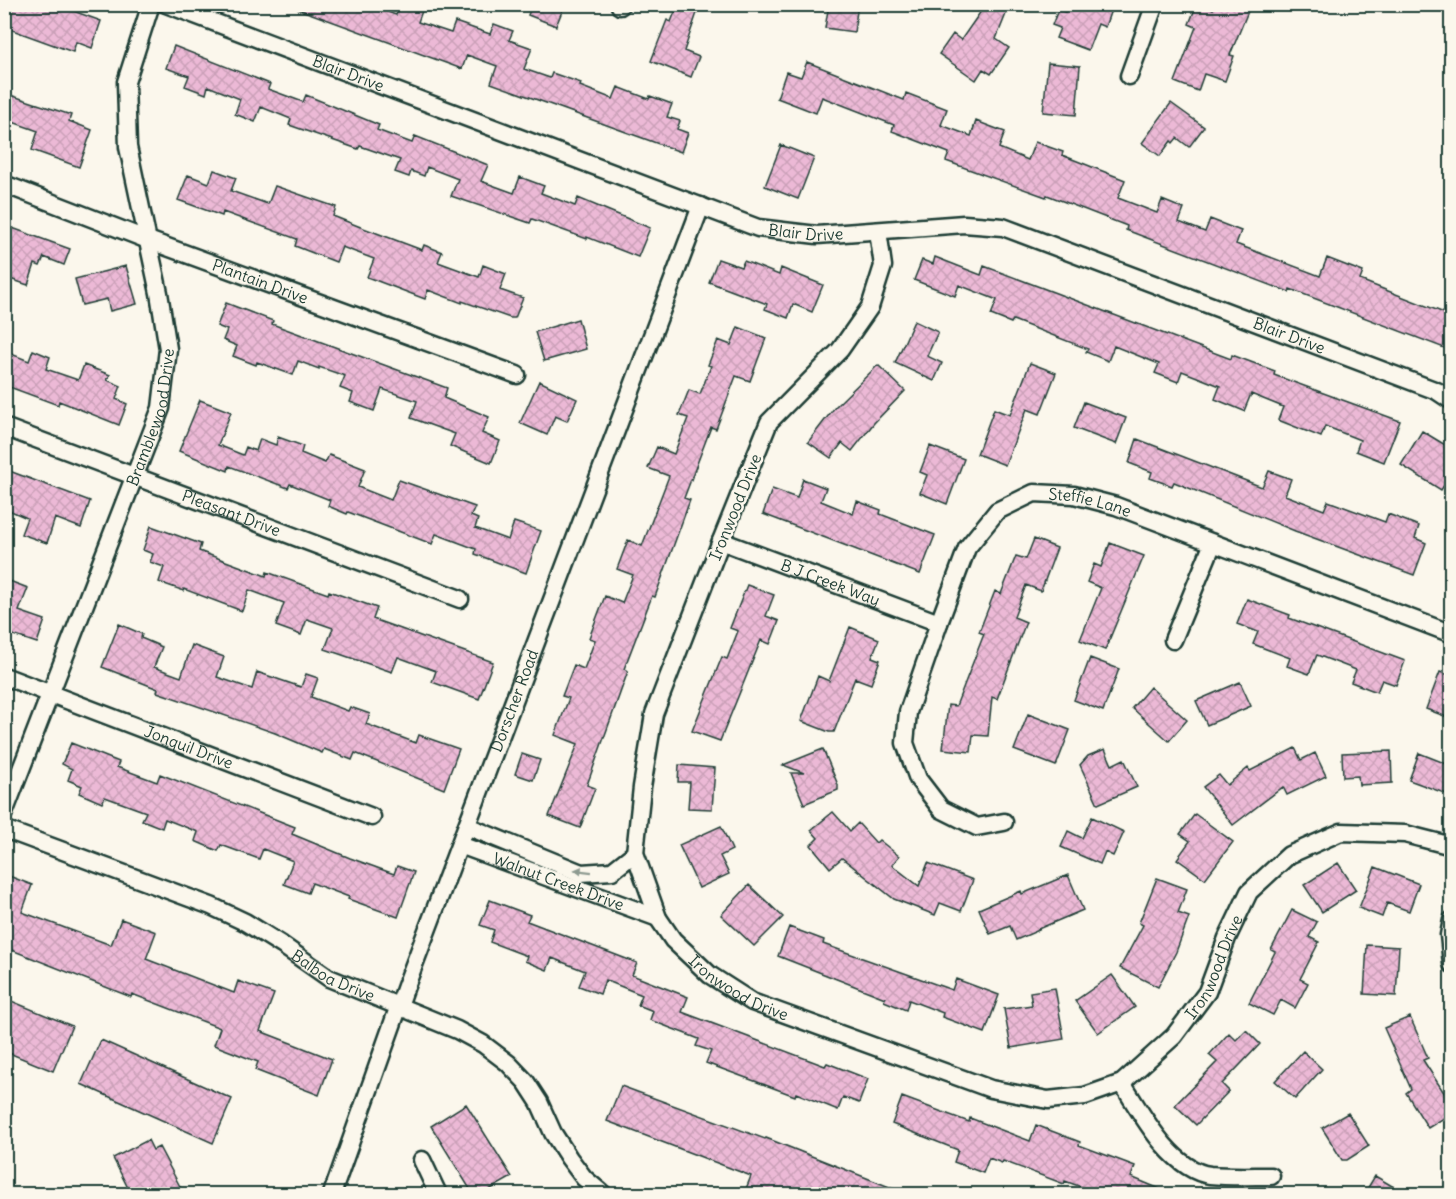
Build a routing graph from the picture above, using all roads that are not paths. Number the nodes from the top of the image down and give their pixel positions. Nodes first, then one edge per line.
1 (152, 4) edge
2 (166, 4) edge
3 (1155, 4) edge
4 (1129, 76) dead end
5 (4, 184) edge
6 (701, 206) junction
7 (878, 231) junction
8 (148, 240) junction
9 (518, 375) dead end
10 (1452, 401) edge
11 (4, 427) edge
12 (134, 476) junction
13 (721, 541) junction
14 (1214, 543) junction
15 (460, 599) dead end
16 (939, 623) junction
17 (1452, 634) edge
18 (1173, 640) dead end
19 (4, 676) edge
20 (51, 694) junction
21 (4, 813) edge
22 (372, 817) dead end
23 (1004, 822) dead end
24 (467, 826) junction
25 (4, 829) edge
26 (460, 845) junction
27 (1452, 846) edge
28 (635, 853) junction
29 (658, 918) junction
30 (1452, 920) edge
31 (1452, 964) edge
32 (399, 1006) junction
33 (1122, 1083) junction
34 (422, 1160) dead end
35 (1271, 1176) dead end
36 (332, 1194) edge
37 (438, 1194) edge
38 (603, 1194) edge

1 - 8 street, Bramblewood Drive
2 - 6 street, Blair Drive
3 - 4 street
5 - 8 street, Plantain Drive
6 - 7 street, Blair Drive
6 - 24 street, Dorscher Road
7 - 10 street, Blair Drive
7 - 13 street, Ironwood Drive
8 - 9 street, Plantain Drive
8 - 12 street, Bramblewood Drive
11 - 12 street, Pleasant Drive
12 - 15 street, Pleasant Drive
12 - 20 street, Bramblewood Drive
13 - 16 street, B J Creek Way
13 - 28 street, Ironwood Drive
14 - 16 street, Steffie Lane
14 - 17 street, Steffie Lane
14 - 18 street
16 - 23 street, Steffie Lane
19 - 20 street, Jonquil Drive
20 - 21 street, Bramblewood Drive
20 - 22 street, Jonquil Drive
24 - 26 street, Dorscher Road
28 -> 24 street, Walnut Creek Drive
25 - 32 street, Balboa Drive
26 - 29 street, Walnut Creek Drive
26 - 32 street, Dorscher Road
27 - 33 street, Ironwood Drive
28 - 29 street, Ironwood Drive
29 - 33 street, Ironwood Drive
30 - 31 street
32 - 36 street, Dorscher Road
32 - 38 street, Balboa Drive
33 - 35 street
34 - 37 street

